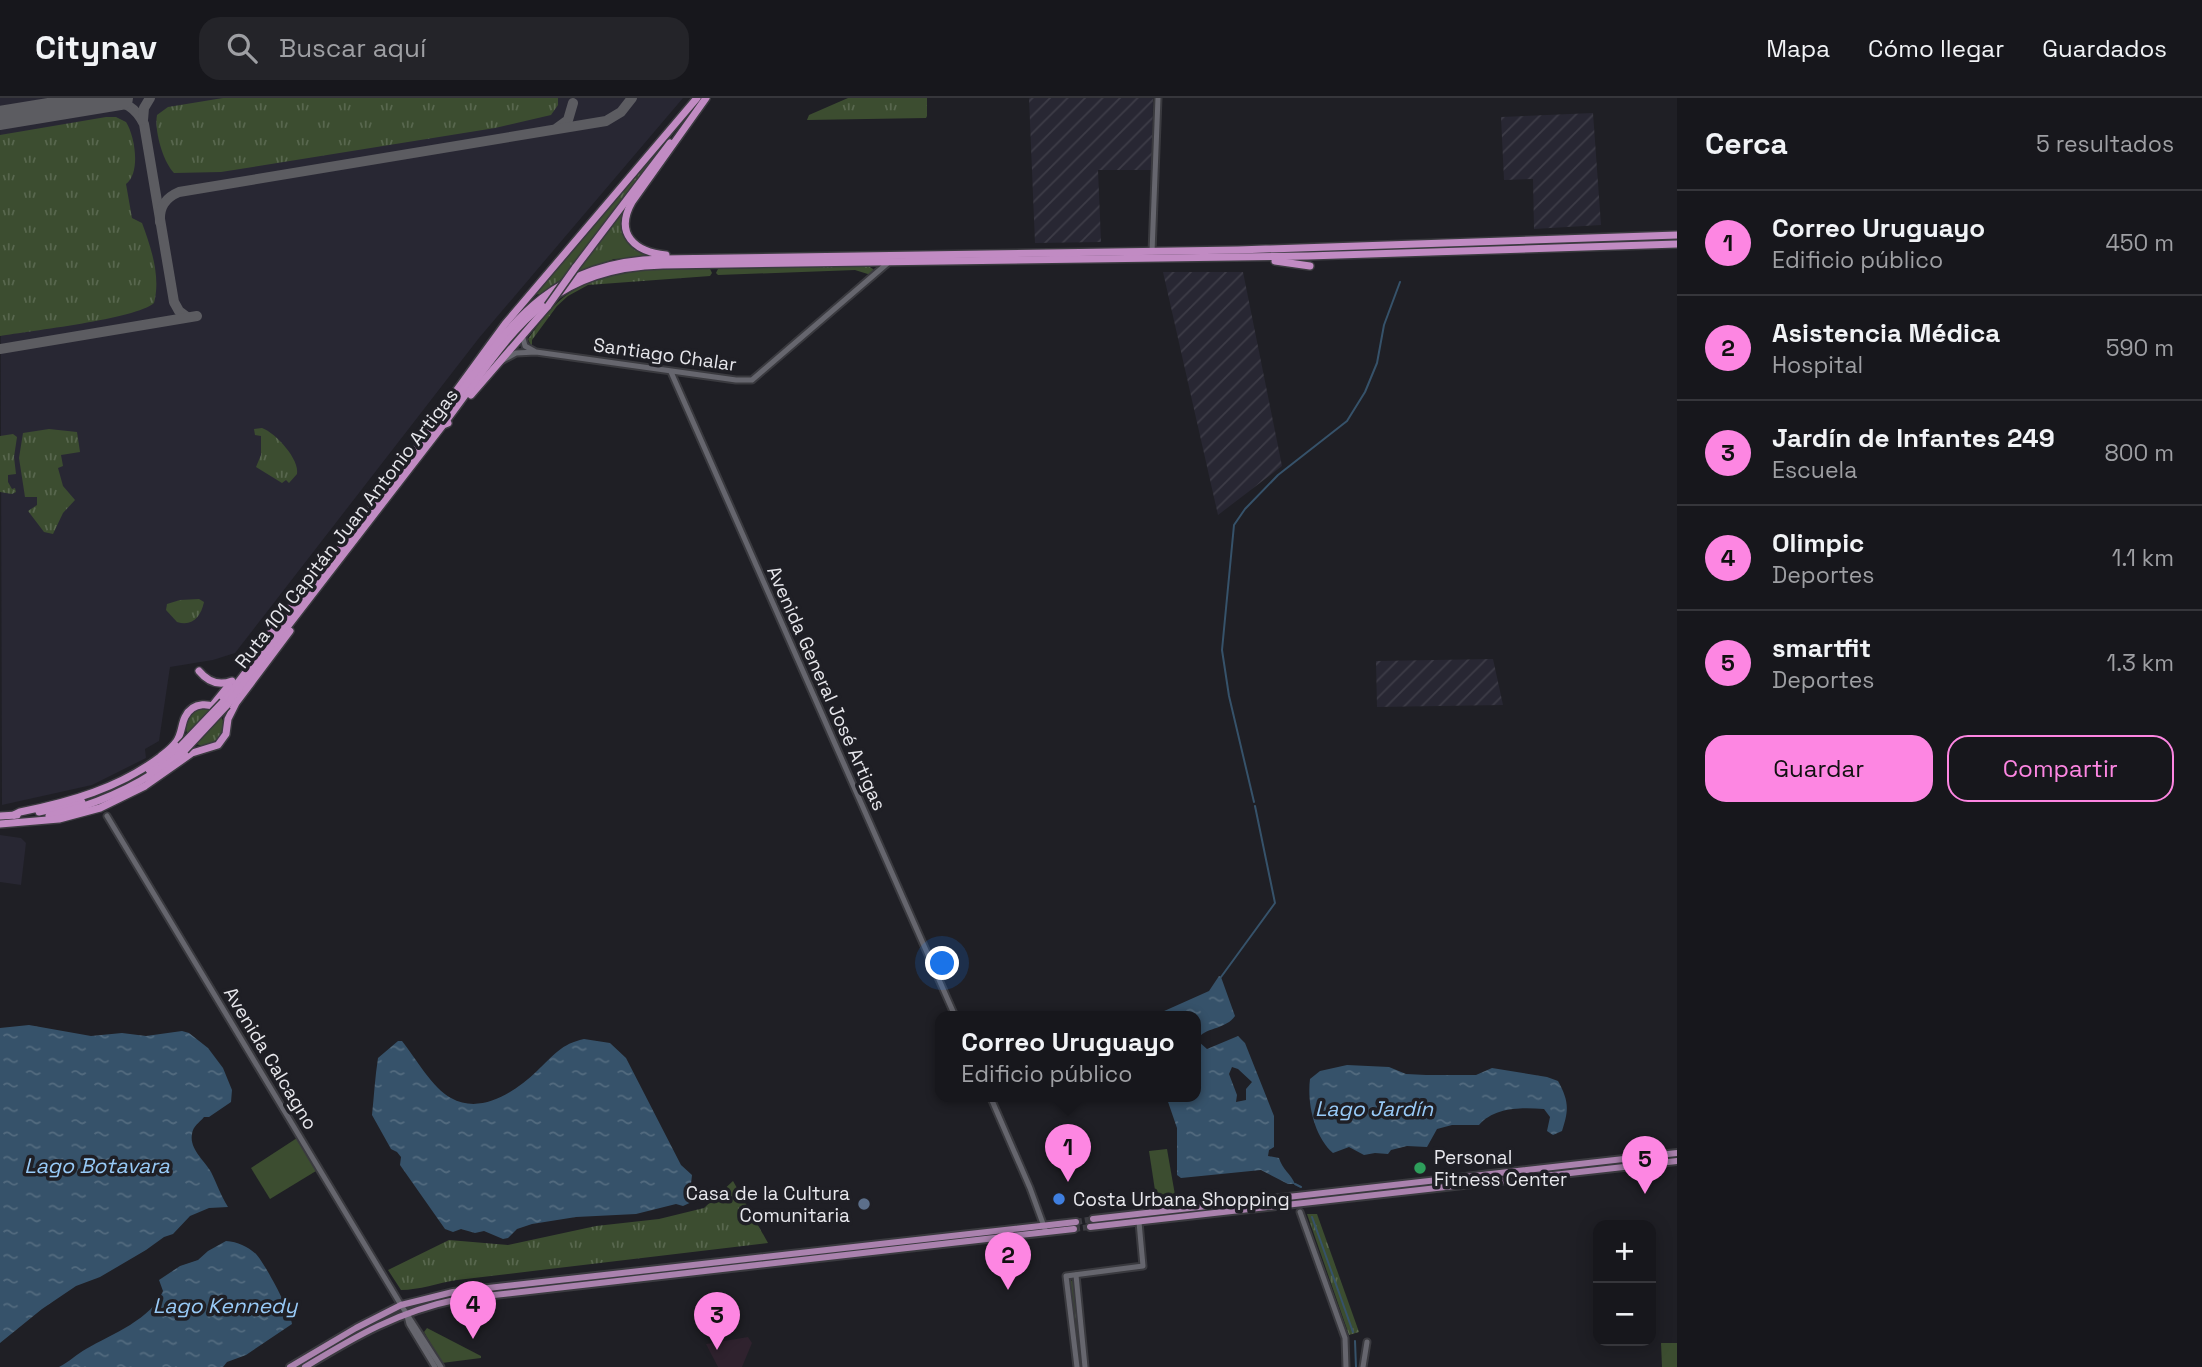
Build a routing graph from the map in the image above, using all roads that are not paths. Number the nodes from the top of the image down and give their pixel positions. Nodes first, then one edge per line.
1 (697, 98) edge
2 (705, 98) edge
3 (1158, 98) edge
4 (1677, 235) edge
5 (1677, 244) edge
6 (896, 255) junction
7 (1152, 255) junction
8 (1240, 258) junction
9 (690, 259) junction
10 (889, 262) junction
11 (867, 263) junction
12 (1310, 266) dead end
13 (876, 274) junction
14 (523, 338) junction
15 (536, 352) junction
16 (503, 360) junction
17 (671, 372) junction
18 (443, 425) junction
19 (432, 429) junction
20 (315, 588) junction
21 (200, 671) dead end
22 (233, 681) junction
23 (212, 706) junction
24 (227, 723) junction
25 (183, 727) junction
26 (183, 748) junction
27 (205, 748) junction
28 (14, 815) junction
29 (0, 816) edge
30 (108, 817) dead end
31 (0, 823) edge
32 (953, 1011) edge
33 (992, 1102) edge
34 (1677, 1153) edge
35 (1677, 1161) edge
36 (1300, 1212) dead end
37 (1093, 1219) tunnel mouth
38 (1139, 1222) junction
39 (1075, 1225) tunnel mouth
40 (1090, 1227) tunnel mouth
41 (1045, 1228) junction
42 (1076, 1275) junction
43 (401, 1305) junction
44 (406, 1313) junction
45 (1367, 1342) dead end
46 (290, 1367) edge
47 (305, 1367) edge
48 (435, 1367) edge
49 (441, 1367) edge
50 (1077, 1367) edge
51 (1085, 1367) edge
52 (1346, 1367) edge
53 (1363, 1367) edge

1 - 19 highway, Ruta 101 Capitán Juan Antonio Artigas
2 - 9 highway
2 - 14 highway, Ruta 101 Capitán Juan Antonio Artigas, bridge
3 - 7 street
4 - 7 highway
5 - 8 highway
6 - 7 highway
6 - 9 highway
6 - 10 street, Santiago Chalar
7 - 8 highway
7 - 10 highway
8 - 12 highway
9 - 19 highway
10 - 11 highway
10 - 13 street, Santiago Chalar
11 - 13 street
11 - 18 highway
13 - 17 street, Santiago Chalar
14 - 15 street
14 - 16 highway, Ruta 101 Capitán Juan Antonio Artigas
15 - 16 street, Santiago Chalar
15 - 17 street, Santiago Chalar
16 - 18 highway, Ruta 101 Capitán Juan Antonio Artigas
17 - 32 street, Avenida General José Artigas
18 - 20 highway, Ruta 101 Capitán Juan Antonio Artigas
19 - 20 highway, Ruta 101 Capitán Juan Antonio Artigas
20 - 22 highway
20 - 24 highway
20 - 26 highway, Ruta 101 Capitán Juan Antonio Artigas, bridge
21 - 22 highway
22 - 23 highway
23 - 24 highway
23 - 25 highway
24 - 27 highway
25 - 27 highway
25 - 28 highway
26 - 28 highway, Ruta 101 Capitán Juan Antonio Artigas
26 - 31 highway, Ruta 101 Capitán Juan Antonio Artigas
27 - 31 highway
28 - 29 highway, Ruta 101 Capitán Juan Antonio Artigas
30 - 43 street, Avenida Calcagno
33 - 41 street
34 - 37 main road
35 - 38 main road
36 - 52 street
38 - 40 main road
38 - 42 street
39 - 41 main road
41 - 43 main road
41 - 44 main road
42 - 50 street
42 - 51 street
43 - 44 street, Avenida Calcagno
43 - 46 main road
44 - 47 main road
44 - 48 street, Avenida Calcagno
44 - 49 street, Avenida Calcagno
45 - 53 street

